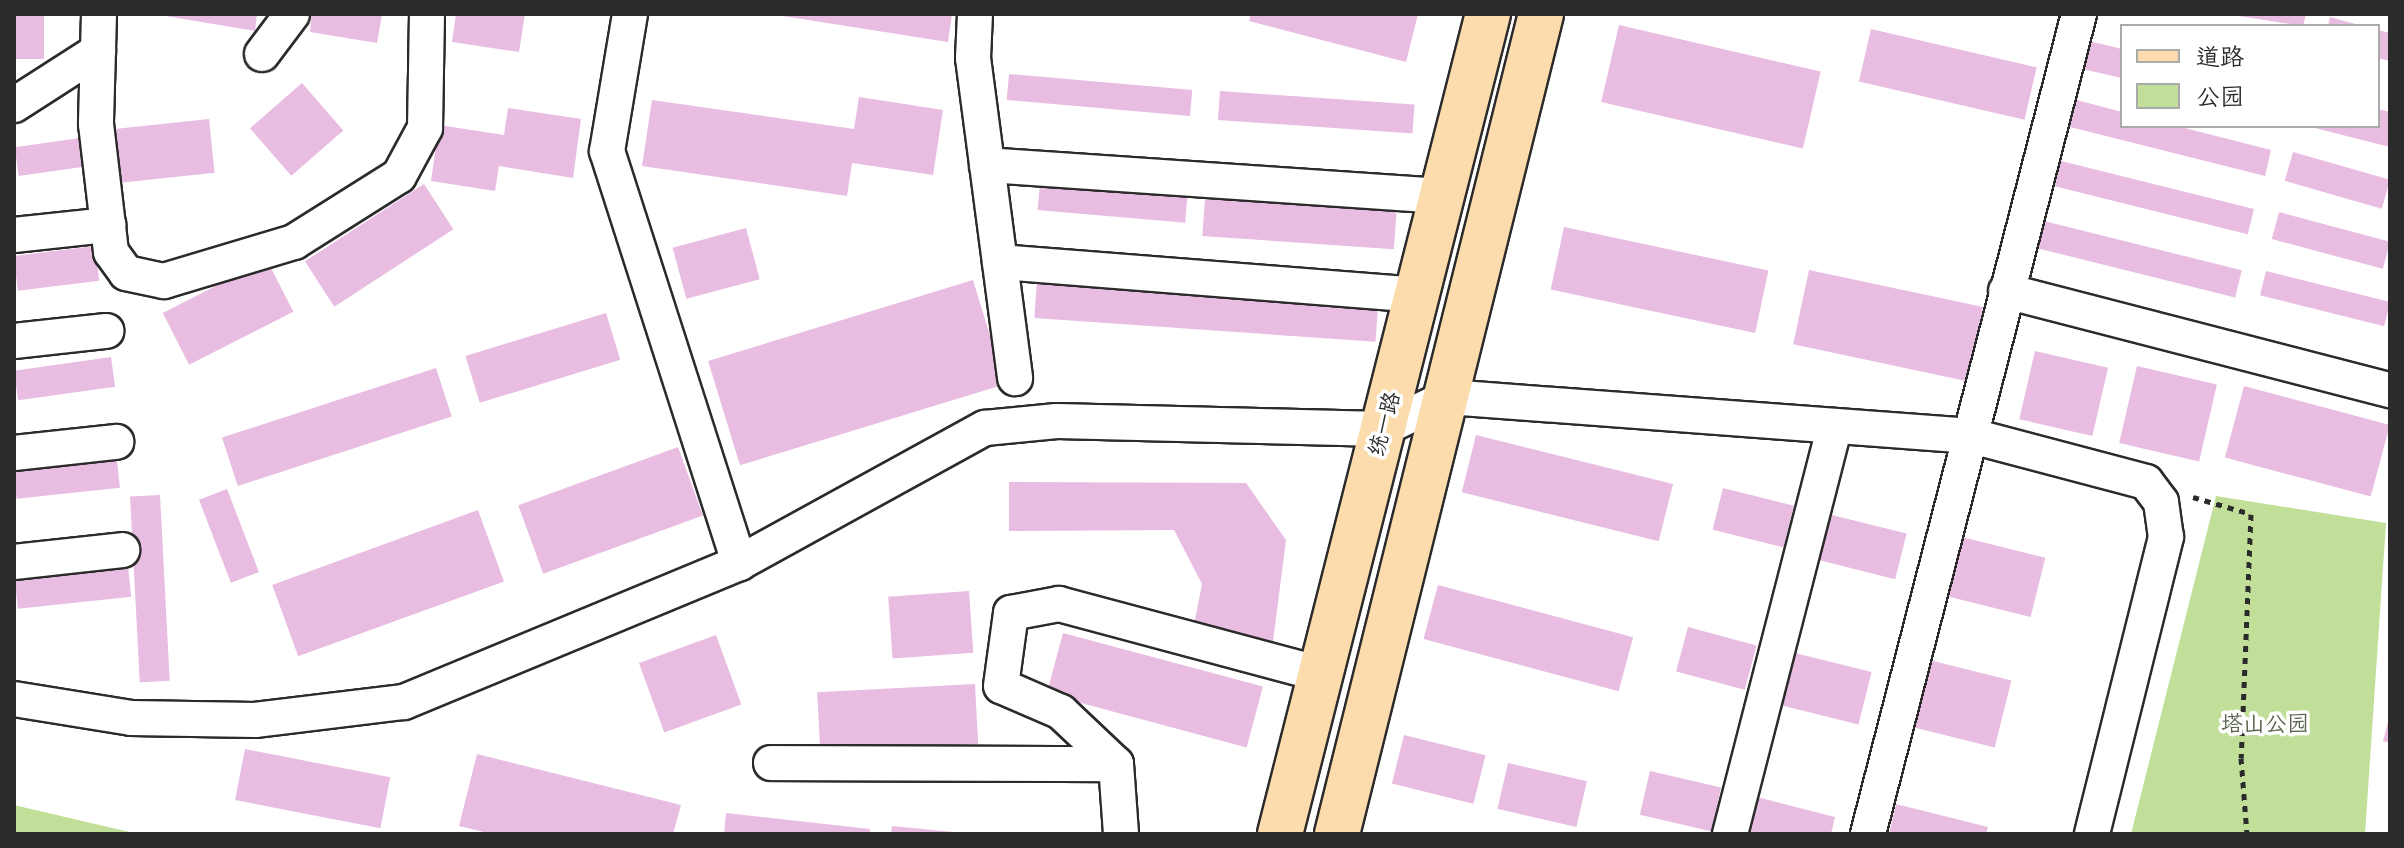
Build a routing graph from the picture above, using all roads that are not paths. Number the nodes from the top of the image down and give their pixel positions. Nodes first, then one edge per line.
1 (99, 14) edge
2 (292, 14) edge
3 (427, 14) edge
4 (630, 14) edge
5 (975, 14) edge
6 (1488, 14) edge
7 (1541, 14) edge
8 (2079, 14) edge
9 (98, 51) junction
10 (262, 54) dead end
11 (14, 105) edge
12 (987, 165) junction
13 (1443, 196) junction
14 (108, 225) junction
15 (14, 235) edge
16 (1000, 262) junction
17 (2006, 291) junction
18 (1418, 295) junction
19 (106, 331) dead end
20 (14, 341) edge
21 (1015, 378) dead end
22 (2390, 390) edge
23 (1448, 397) junction
24 (1835, 426) junction
25 (1382, 429) junction
26 (1972, 436) junction
27 (116, 442) dead end
28 (14, 453) edge
29 (122, 550) dead end
30 (14, 562) edge
31 (739, 563) junction
32 (1320, 674) junction
33 (14, 699) edge
34 (771, 763) dead end
35 (1116, 764) junction
36 (1121, 834) edge
37 (1280, 834) edge
38 (1337, 834) edge
39 (1730, 834) edge
40 (1868, 834) edge
41 (2092, 834) edge

1 - 9 street
2 - 10 street
3 - 14 street
4 - 31 street
5 - 12 street
6 - 13 main road, 统一路
7 - 23 main road
8 - 17 street
9 - 11 street
9 - 14 street
12 - 13 street
12 - 16 street
13 - 18 main road, 统一路
14 - 15 street
16 - 18 street
16 - 21 street
17 - 22 street
17 - 26 street
18 - 25 main road, 统一路
19 - 20 street
23 - 24 street
23 - 25 street
23 - 38 main road
24 - 26 street
24 - 39 street
25 - 31 street
25 - 32 main road, 统一路
26 - 40 street
26 - 41 street
27 - 28 street
29 - 30 street
31 - 33 street
32 - 35 street
32 - 37 main road, 统一路
34 - 35 street
35 - 36 street

